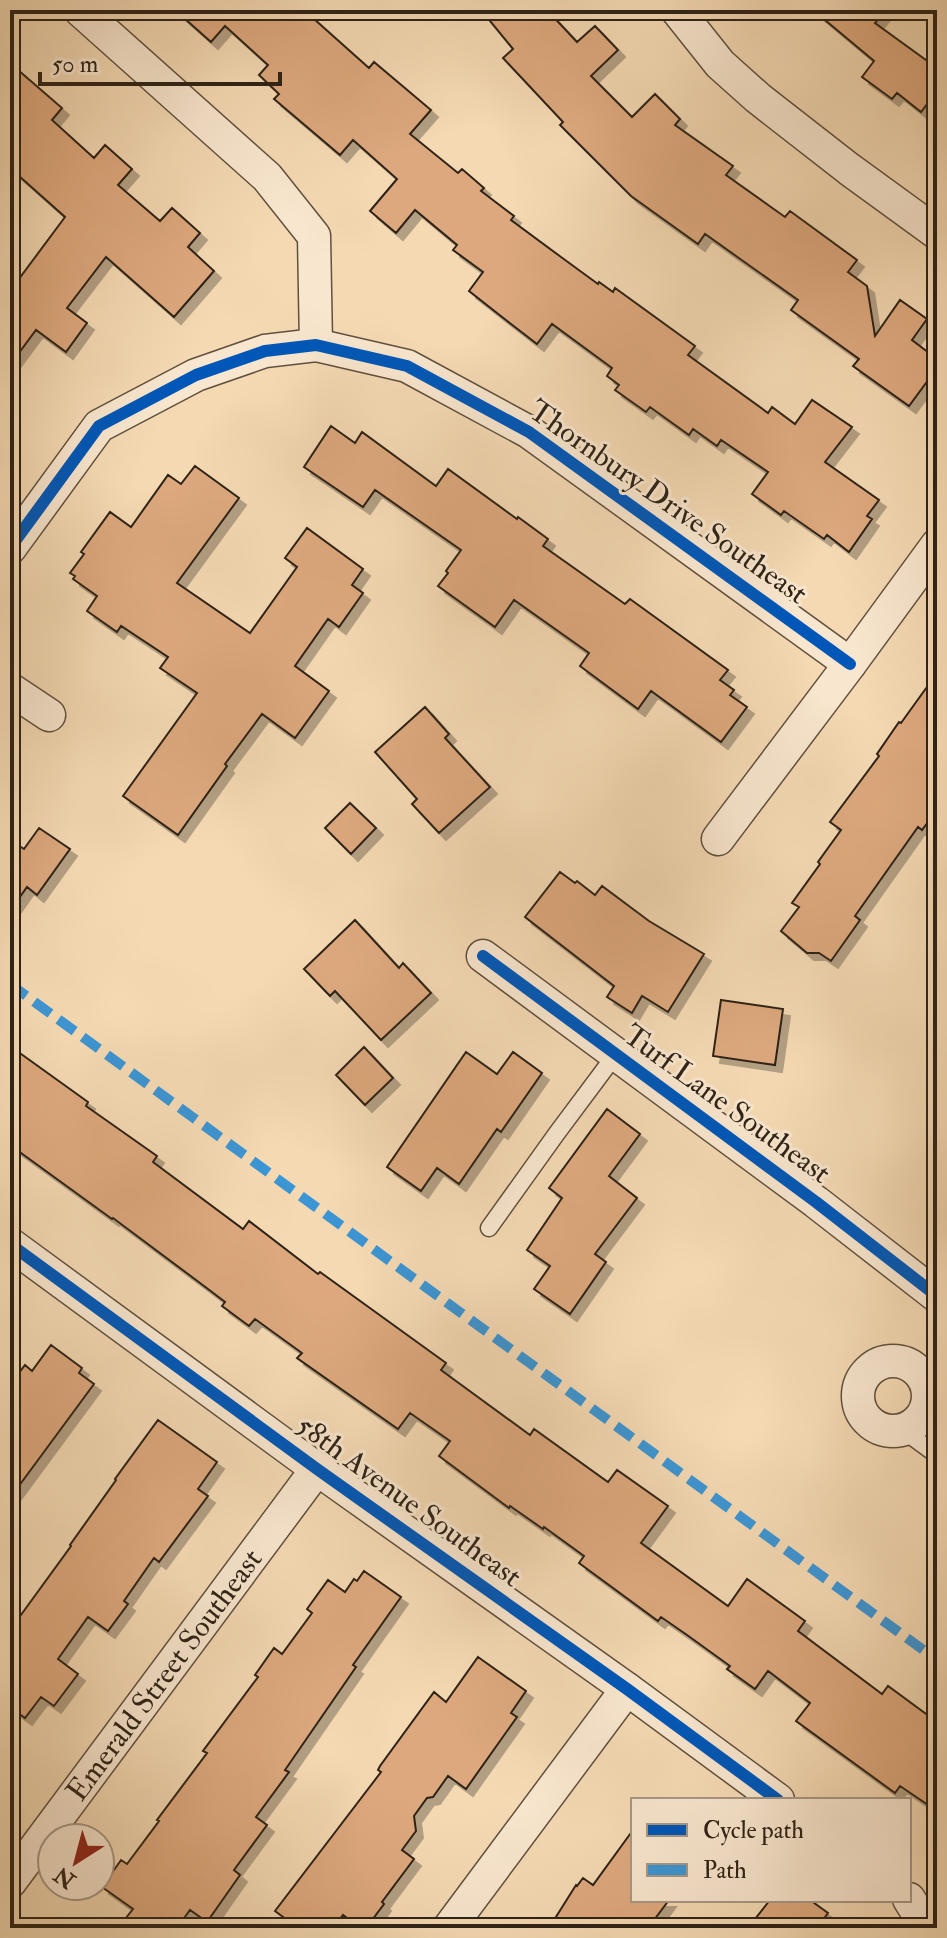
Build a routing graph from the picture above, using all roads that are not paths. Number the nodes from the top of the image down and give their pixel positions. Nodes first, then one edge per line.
1 (80, 10) edge
2 (677, 10) edge
3 (937, 233) edge
4 (316, 345) junction
5 (937, 545) edge
6 (10, 548) edge
7 (850, 664) junction
8 (10, 689) edge
9 (49, 715) dead end
10 (718, 839) dead end
11 (483, 956) dead end
12 (616, 1054) junction
13 (489, 1228) dead end
14 (10, 1244) edge
15 (937, 1296) edge
16 (929, 1364) edge
17 (903, 1430) junction
18 (937, 1455) edge
19 (317, 1469) junction
20 (627, 1689) junction
21 (775, 1798) edge
22 (10, 1882) edge
23 (449, 1928) edge

1 - 4 street
2 - 3 street
4 - 6 street, Thornbury Drive Southeast
4 - 7 street, Thornbury Drive Southeast
5 - 7 street
7 - 10 street
8 - 9 street
11 - 12 street, Turf Lane Southeast
12 - 13 lane
12 - 15 street, Turf Lane Southeast
14 - 19 street, 58th Avenue Southeast
16 - 17 street
16 - 17 street
17 - 18 lane
19 - 20 street, 58th Avenue Southeast
19 - 22 street, Emerald Street Southeast
20 - 21 street, 58th Avenue Southeast
20 - 23 street

